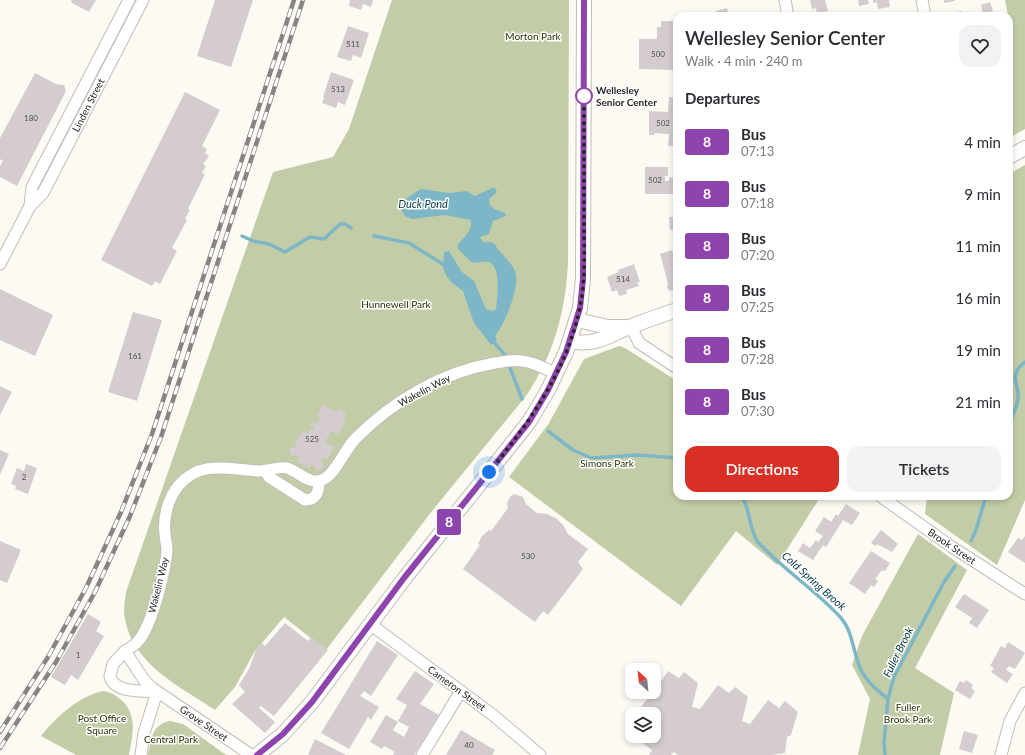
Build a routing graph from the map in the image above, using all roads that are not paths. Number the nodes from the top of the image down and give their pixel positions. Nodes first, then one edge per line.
1 (129, 0) edge
2 (142, 0) edge
3 (584, 0) edge
4 (785, 0) edge
5 (922, 0) edge
6 (787, 12) edge
7 (924, 12) edge
8 (1025, 148) edge
9 (1013, 154) edge
10 (30, 206) junction
11 (0, 264) edge
12 (673, 311) edge
13 (577, 320) junction
14 (630, 326) junction
15 (570, 341) junction
16 (673, 365) edge
17 (557, 374) junction
18 (266, 470) junction
19 (319, 481) junction
20 (886, 500) edge
21 (1025, 594) edge
22 (370, 624) junction
23 (125, 651) junction
24 (461, 691) junction
25 (157, 692) junction
26 (1025, 693) edge
27 (275, 748) edge
28 (141, 755) edge
29 (251, 755) edge
30 (257, 755) edge
31 (422, 755) edge
32 (540, 755) edge
33 (1001, 755) edge

1 - 10 street, Linden Street
2 - 10 street, Linden Street
3 - 13 main road
4 - 6 street
5 - 7 street
8 - 9 main road
10 - 11 street, Linden Street
12 - 14 main road
13 - 14 main road
13 - 15 main road
14 - 15 main road
14 - 16 street
15 - 17 main road
17 - 19 street, Wakelin Way
17 - 22 main road
18 - 19 street, Wakelin Way
18 - 19 street, Wakelin Way
18 - 23 street, Wakelin Way
20 - 21 street, Brook Street
22 - 24 street, Cameron Street
22 - 27 main road
23 - 25 street, Grove Street
23 - 25 street, Grove Street
24 - 31 street
24 - 32 street, Cameron Street
25 - 28 street
25 - 29 street, Grove Street
26 - 33 street
27 - 30 main road

